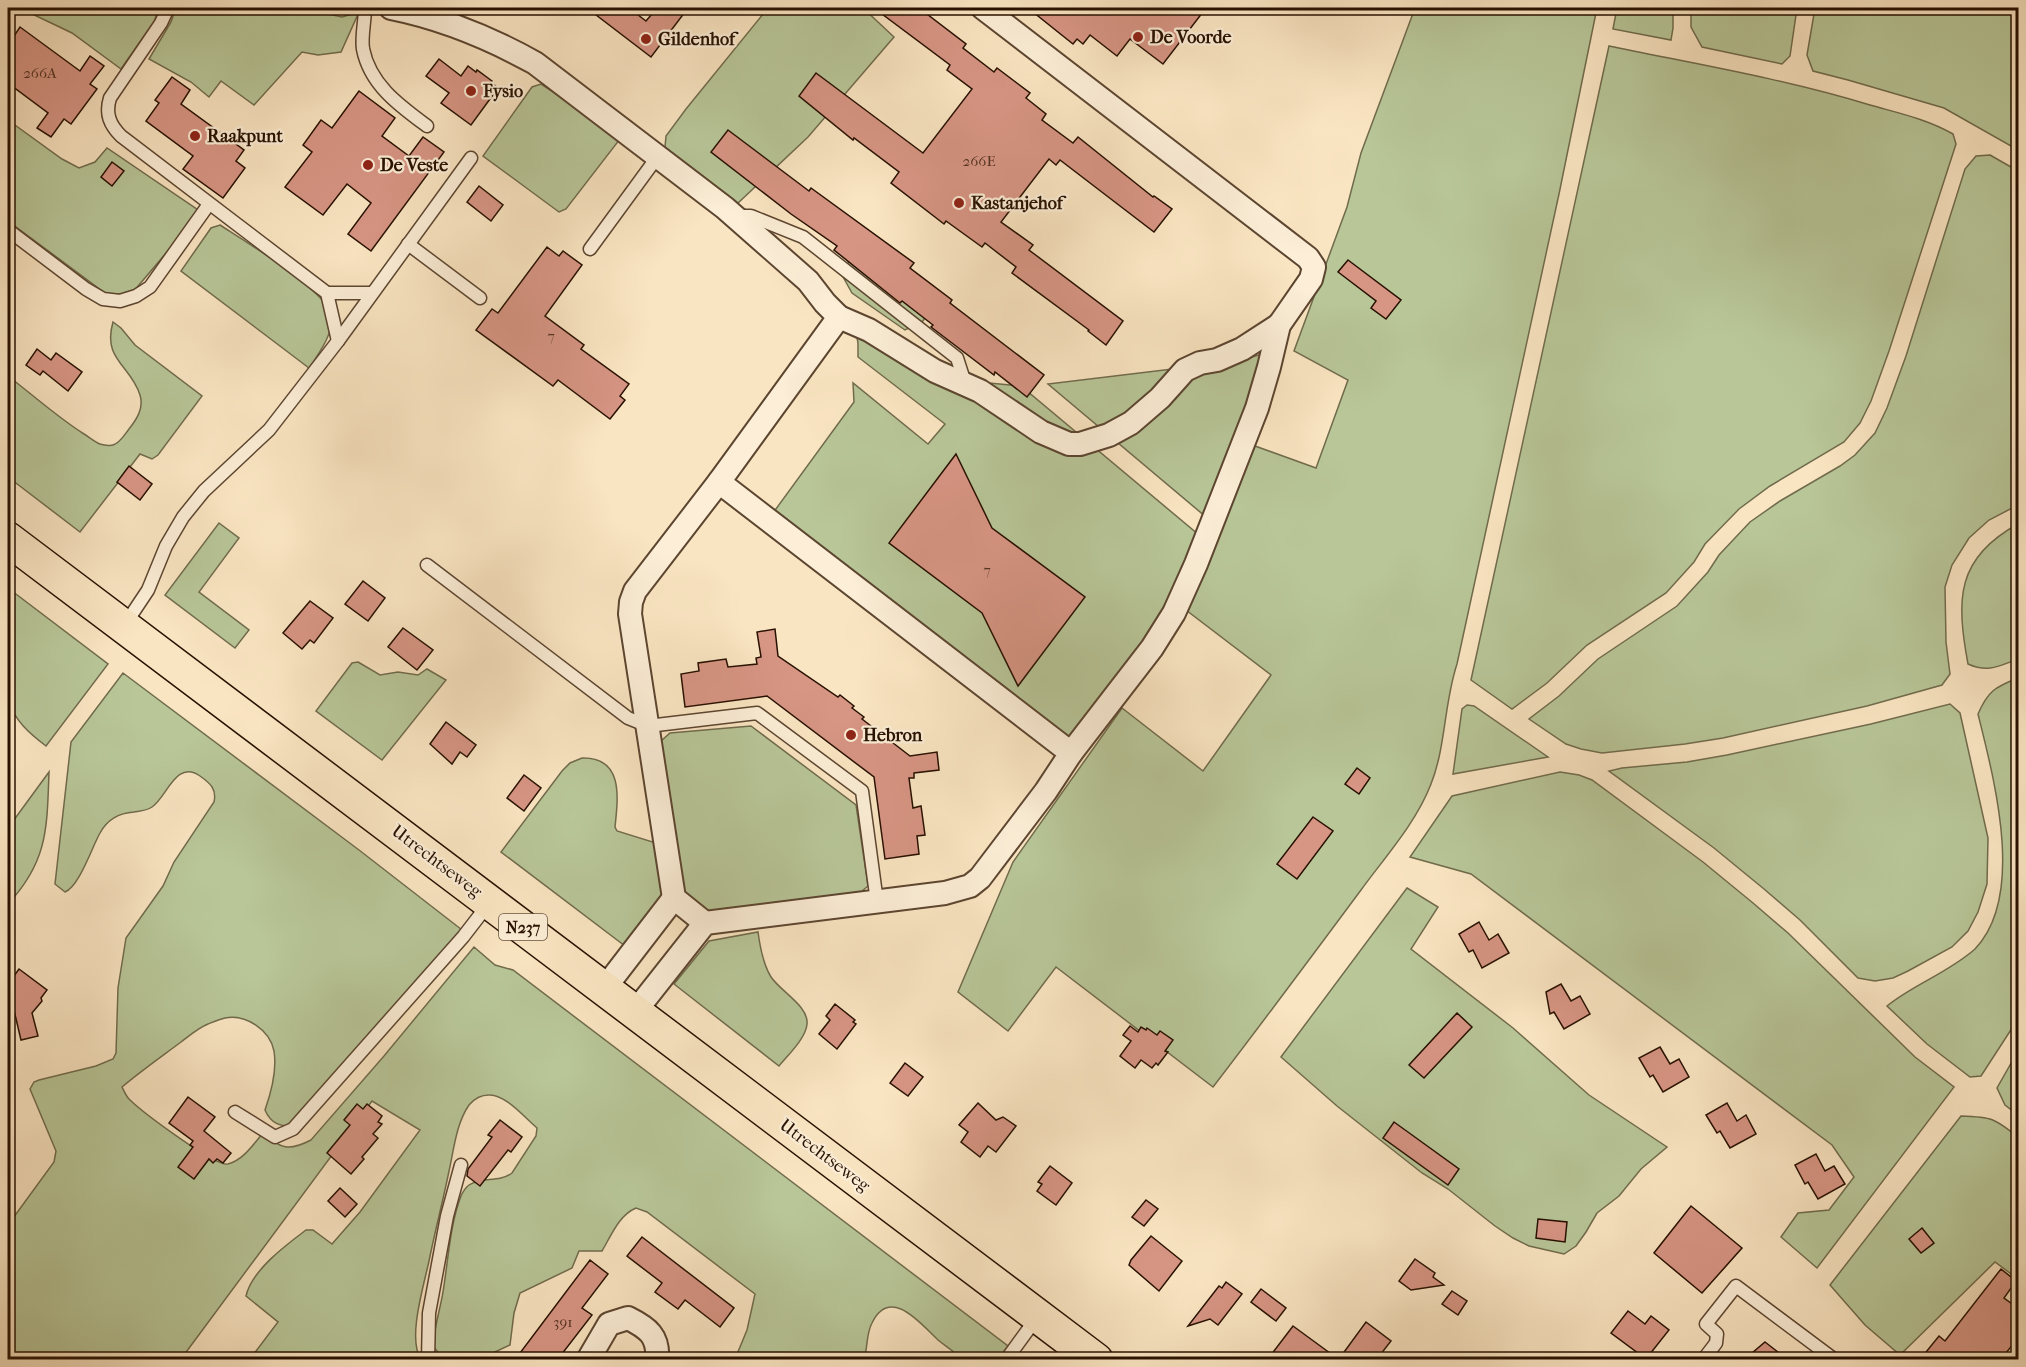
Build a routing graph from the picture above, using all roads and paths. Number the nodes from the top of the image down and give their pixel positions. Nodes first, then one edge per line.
1 (168, 8) edge
2 (365, 8) edge
3 (390, 8) edge
4 (983, 8) edge
5 (415, 10) edge
6 (427, 126) dead end
7 (658, 156) junction
8 (471, 158) dead end
9 (209, 204) junction
10 (734, 216) junction
11 (8, 230) edge
12 (408, 244) junction
13 (590, 249) dead end
14 (327, 292) junction
15 (372, 293) junction
16 (480, 298) dead end
17 (839, 317) junction
18 (1279, 325) junction
19 (338, 341) junction
20 (965, 383) junction
21 (719, 482) junction
22 (8, 539) edge
23 (428, 565) dead end
24 (124, 626) junction
25 (648, 726) junction
26 (1071, 753) junction
27 (674, 898) junction
28 (490, 901) junction
29 (877, 902) junction
30 (705, 923) junction
31 (604, 989) junction
32 (634, 1012) junction
33 (235, 1113) dead end
34 (461, 1165) dead end
35 (1039, 1316) junction
36 (428, 1359) edge
37 (588, 1359) edge
38 (657, 1359) edge
39 (1006, 1359) edge
40 (1096, 1359) edge
41 (1703, 1359) edge
42 (1835, 1359) edge

1 - 9 lane
2 - 6 lane
3 - 5 street
4 - 18 street
5 - 7 street
7 - 10 street
7 - 13 lane
8 - 12 lane
9 - 11 lane
9 - 14 lane
10 - 17 street
10 - 20 lane
12 - 15 lane
12 - 16 lane
14 - 15 lane
14 - 19 lane
15 - 19 lane
17 - 20 street
17 - 21 street
18 - 20 street
18 - 26 street
19 - 24 lane
21 - 25 street
21 - 26 street
22 - 24 main road, Utrechtseweg / N237
23 - 25 lane
24 - 28 main road, Utrechtseweg / N237
25 - 27 street
25 - 29 lane
26 - 29 street
27 - 30 street
27 - 31 street
28 - 31 main road, Utrechtseweg / N237
28 - 33 lane
29 - 30 street
30 - 32 street
31 - 32 main road, Utrechtseweg / N237
32 - 35 main road, Utrechtseweg / N237
34 - 36 lane
35 - 39 lane
35 - 40 main road, N237
37 - 38 street
41 - 42 lane

